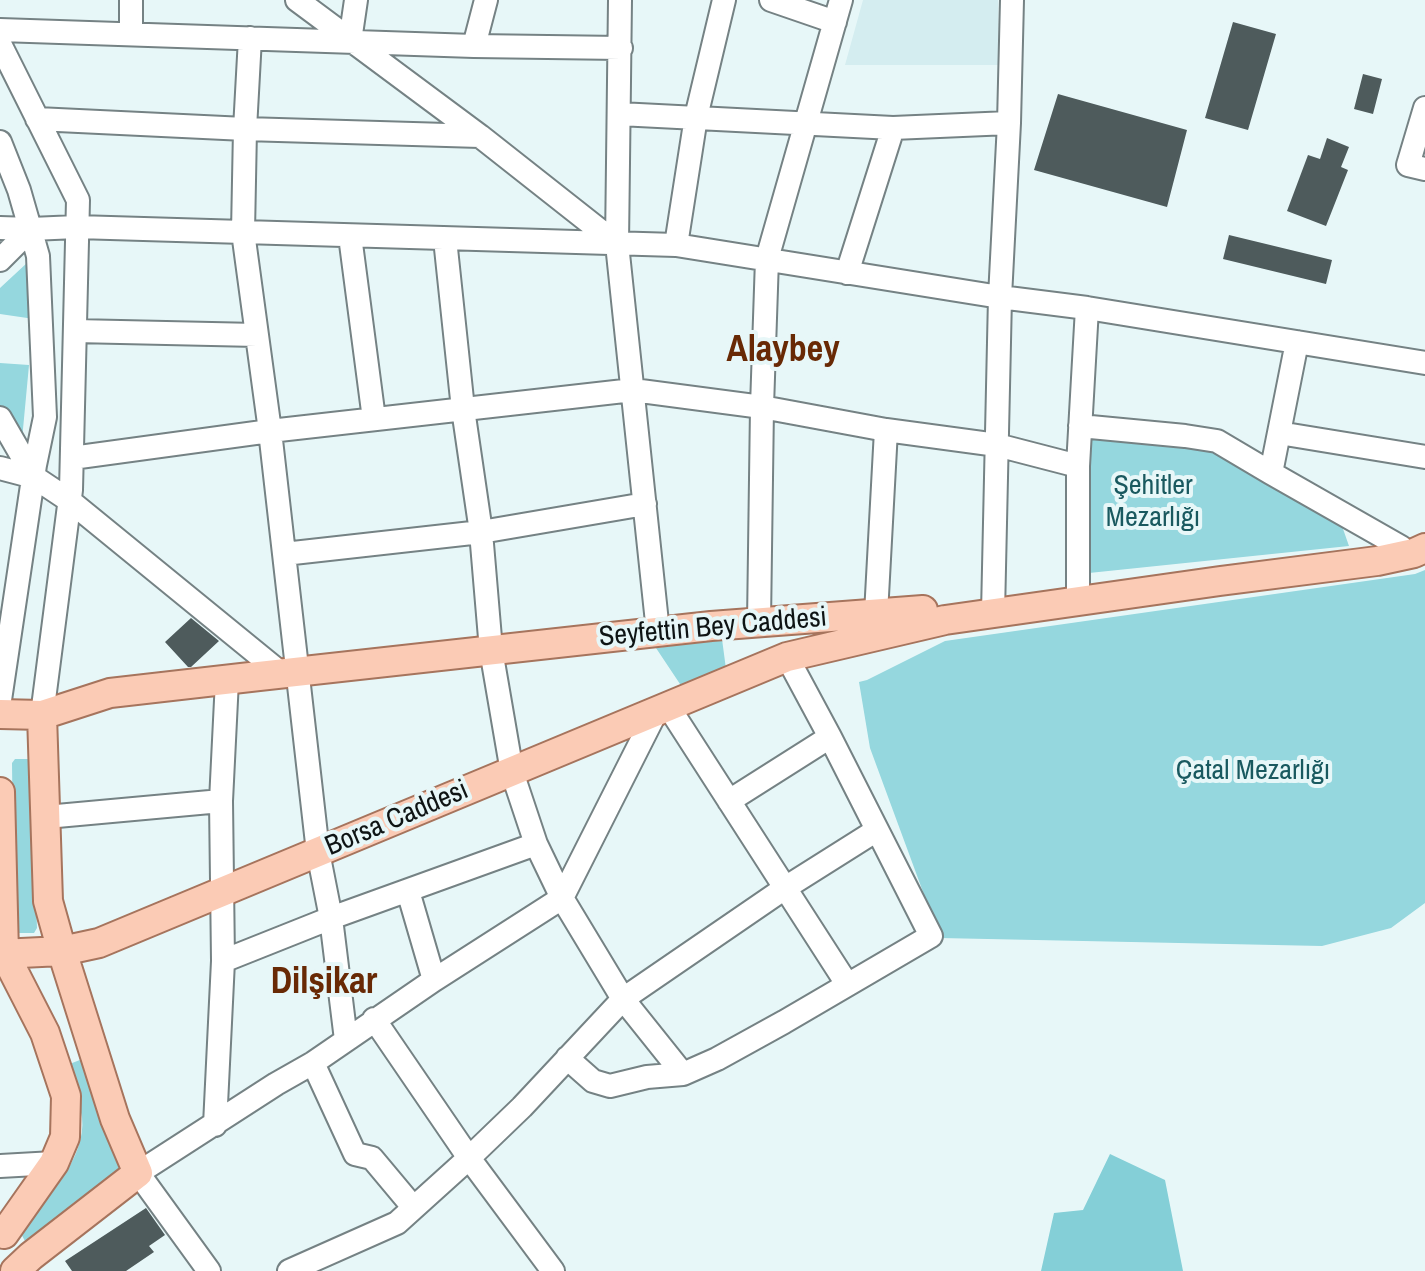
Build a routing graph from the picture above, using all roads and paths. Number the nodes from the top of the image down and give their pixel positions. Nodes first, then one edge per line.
1 (131, 0) edge
2 (297, 0) edge
3 (356, 0) edge
4 (486, 0) edge
5 (620, 0) edge
6 (724, 0) edge
7 (771, 0) edge
8 (841, 0) edge
9 (1012, 0) edge
10 (835, 22) junction
11 (0, 30) edge
12 (131, 34) junction
13 (250, 38) junction
14 (350, 41) junction
15 (0, 44) edge
16 (474, 46) junction
17 (621, 48) junction
18 (1425, 108) edge
19 (619, 114) junction
20 (696, 117) junction
21 (37, 119) junction
22 (1009, 123) junction
23 (804, 124) junction
24 (893, 128) junction
25 (245, 129) junction
26 (480, 136) junction
27 (0, 142) edge
28 (1425, 169) edge
29 (77, 227) junction
30 (0, 228) edge
31 (31, 229) junction
32 (243, 232) junction
33 (350, 236) junction
34 (445, 239) junction
35 (617, 244) junction
36 (676, 245) junction
37 (767, 259) junction
38 (0, 260) edge
39 (847, 273) junction
40 (1000, 297) junction
41 (1087, 308) junction
42 (75, 331) junction
43 (257, 335) junction
44 (1297, 342) junction
45 (1425, 363) edge
46 (633, 390) junction
47 (762, 407) junction
48 (463, 409) junction
49 (0, 418) edge
50 (374, 419) junction
51 (1080, 426) junction
52 (886, 430) junction
53 (270, 431) junction
54 (1279, 433) junction
55 (997, 445) junction
56 (0, 451) edge
57 (1425, 457) edge
58 (72, 458) junction
59 (1078, 466) junction
60 (16, 472) edge
61 (1271, 473) junction
62 (70, 501) junction
63 (645, 504) junction
64 (481, 532) junction
65 (1416, 546) edge
66 (284, 554) junction
67 (1079, 596) junction
68 (993, 608) junction
69 (769, 622) junction
70 (880, 624) junction
71 (658, 632) junction
72 (491, 650) junction
73 (787, 657) junction
74 (290, 673) junction
75 (227, 680) junction
76 (0, 700) edge
77 (662, 709) junction
78 (0, 714) edge
79 (42, 715) junction
80 (830, 737) junction
81 (512, 772) junction
82 (0, 792) edge
83 (221, 801) junction
84 (729, 801) junction
85 (46, 817) junction
86 (877, 830) junction
87 (536, 844) junction
88 (318, 852) junction
89 (785, 888) junction
90 (408, 891) junction
91 (221, 892) junction
92 (562, 898) junction
93 (331, 918) junction
94 (62, 951) junction
95 (2, 954) edge
96 (223, 961) junction
97 (434, 980) junction
98 (847, 984) junction
99 (623, 999) junction
100 (374, 1019) junction
101 (346, 1040) junction
102 (567, 1058) junction
103 (313, 1063) junction
104 (683, 1074) junction
105 (215, 1125) junction
106 (469, 1158) junction
107 (54, 1163) junction
108 (0, 1166) edge
109 (138, 1173) junction
110 (413, 1207) junction
111 (2, 1236) edge
112 (23, 1263) edge
113 (209, 1271) edge
114 (289, 1271) edge
115 (553, 1271) edge

1 - 12 street
2 - 14 street
3 - 14 street
4 - 16 street
5 - 17 street
6 - 20 street
7 - 10 street
8 - 10 street
9 - 22 street
10 - 23 street
11 - 12 street
12 - 13 street
13 - 14 street
13 - 25 street
14 - 16 street
14 - 26 street
15 - 21 street
16 - 17 street
17 - 19 street
18 - 28 street
19 - 20 street
19 - 35 street
20 - 23 street
20 - 36 street
21 - 25 street
21 - 29 street
22 - 24 street
22 - 40 street
23 - 24 street
23 - 37 street
24 - 39 street
25 - 26 street
25 - 32 street
26 - 35 street
27 - 31 street
29 - 31 street
29 - 32 street
29 - 42 street
30 - 31 street
31 - 38 street
31 - 60 street
32 - 33 street
32 - 43 street
33 - 34 street
33 - 50 street
34 - 35 street
34 - 48 street
35 - 36 street
35 - 46 street
36 - 37 street
37 - 39 street
37 - 47 street
39 - 40 street
40 - 41 street
40 - 55 street
41 - 44 street
41 - 51 street
42 - 43 street
42 - 58 street
43 - 53 street
44 - 45 street
44 - 54 street
46 - 47 street
46 - 48 street
46 - 63 street
47 - 52 street
47 - 69 street
48 - 50 street
48 - 64 street
49 - 60 street
50 - 53 street
51 - 59 street
51 - 61 street
52 - 55 street
52 - 70 street
53 - 58 street
53 - 66 street
54 - 57 street
54 - 61 street
55 - 59 street
55 - 68 street
56 - 60 street
58 - 62 street
59 - 67 street
60 - 62 street
60 - 76 street
61 - 65 street
62 - 74 street
62 - 79 street
63 - 64 street
63 - 71 street
64 - 66 street
64 - 72 street
65 - 67 main road, Seyfettin Bey Caddesi
66 - 74 street
67 - 68 main road, Seyfettin Bey Caddesi
68 - 70 main road, Seyfettin Bey Caddesi
69 - 70 main road, Seyfettin Bey Caddesi
69 - 71 main road, Seyfettin Bey Caddesi
69 - 73 main road
70 - 73 main road, Seyfettin Bey Caddesi
71 - 72 main road, Seyfettin Bey Caddesi
72 - 74 main road, Seyfettin Bey Caddesi
72 - 81 street
73 - 77 main road, Borsa Caddesi
73 - 80 street
74 - 75 main road, Seyfettin Bey Caddesi
74 - 88 street
75 - 79 main road, Seyfettin Bey Caddesi
75 - 83 street
77 - 81 main road, Borsa Caddesi
77 - 84 street
77 - 92 street
78 - 79 main road, Seyfettin Bey Caddesi
79 - 85 main road
80 - 84 street
80 - 86 street
81 - 87 street
81 - 88 main road, Borsa Caddesi
82 - 95 main road
83 - 85 street
83 - 91 street
84 - 89 street
85 - 94 main road
86 - 89 street
86 - 98 street
87 - 90 street
87 - 92 street
88 - 91 main road, Borsa Caddesi
88 - 93 street
89 - 98 street
89 - 99 street
90 - 93 street
90 - 97 street
91 - 94 main road, Borsa Caddesi
91 - 96 street
92 - 97 street
92 - 99 street
93 - 96 street
93 - 101 street
94 - 95 main road, Borsa Caddesi
94 - 109 main road
95 - 107 main road
96 - 105 street
97 - 100 street
98 - 104 street
99 - 102 street
99 - 104 street
100 - 101 street
100 - 106 street
101 - 103 street
102 - 104 street
102 - 106 street
103 - 105 street
103 - 110 street
105 - 109 street
106 - 110 street
106 - 115 street
107 - 108 street
107 - 111 main road
109 - 112 main road
109 - 113 street
110 - 114 street
111 - 112 street

